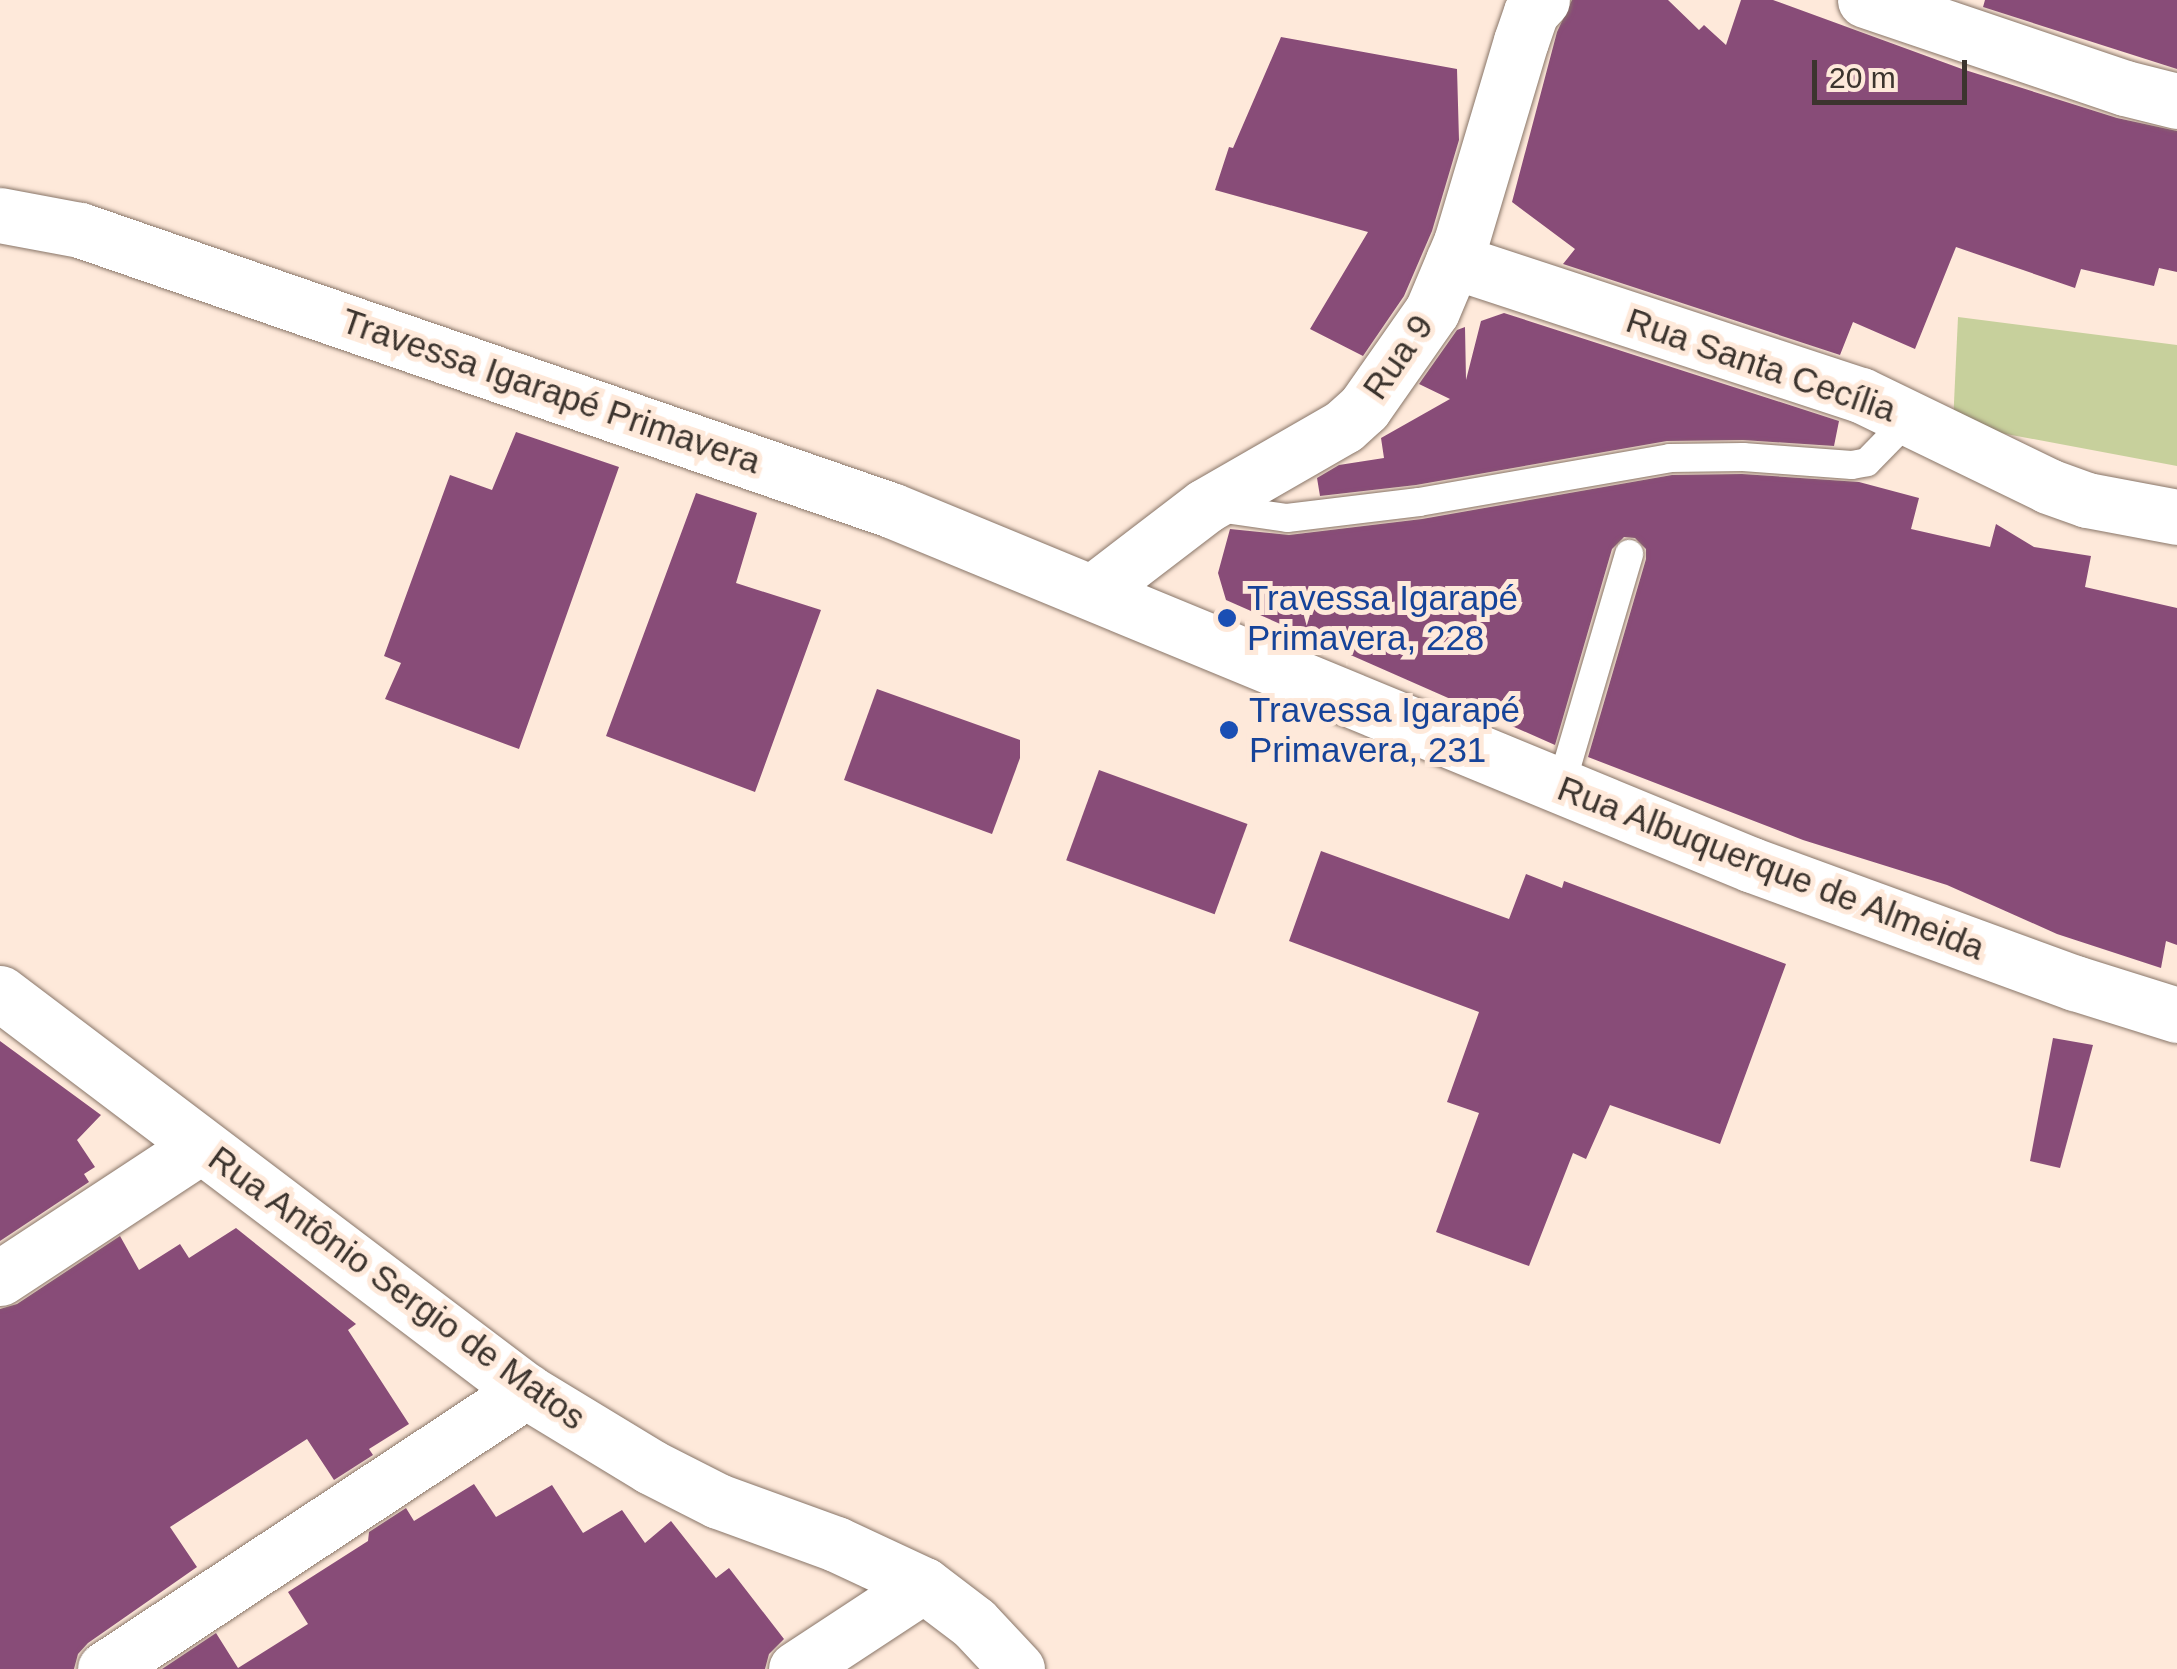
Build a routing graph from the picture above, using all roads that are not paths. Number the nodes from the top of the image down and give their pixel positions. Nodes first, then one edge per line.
1 (1542, 0) edge
2 (1865, 0) edge
3 (2177, 101) edge
4 (0, 215) edge
5 (1453, 261) junction
6 (1910, 418) junction
7 (1205, 506) junction
8 (2177, 517) edge
9 (1629, 554) dead end
10 (1094, 592) junction
11 (1560, 789) junction
12 (0, 993) edge
13 (2177, 1015) edge
14 (202, 1146) junction
15 (0, 1278) edge
16 (526, 1391) junction
17 (924, 1586) junction
18 (105, 1669) edge
19 (796, 1669) edge
20 (1017, 1669) edge

1 - 5 street, Rua 9
2 - 3 street
4 - 10 street, Travessa Igarapé Primavera
5 - 6 street, Rua Santa Cecília
5 - 7 street, Rua 9
6 - 7 lane
6 - 8 street, Rua Santa Cecília
7 - 10 street, Rua 9
9 - 11 lane
10 - 11 street, Rua Albuquerque de Almeida
11 - 13 street, Rua Albuquerque de Almeida
12 - 14 street, Rua Antônio Sergio de Matos
14 - 15 street
14 - 16 street, Rua Antônio Sergio de Matos
16 - 17 street, Rua Antônio Sergio de Matos
16 - 18 street
17 - 19 street
17 - 20 street, Rua Antônio Sergio de Matos

